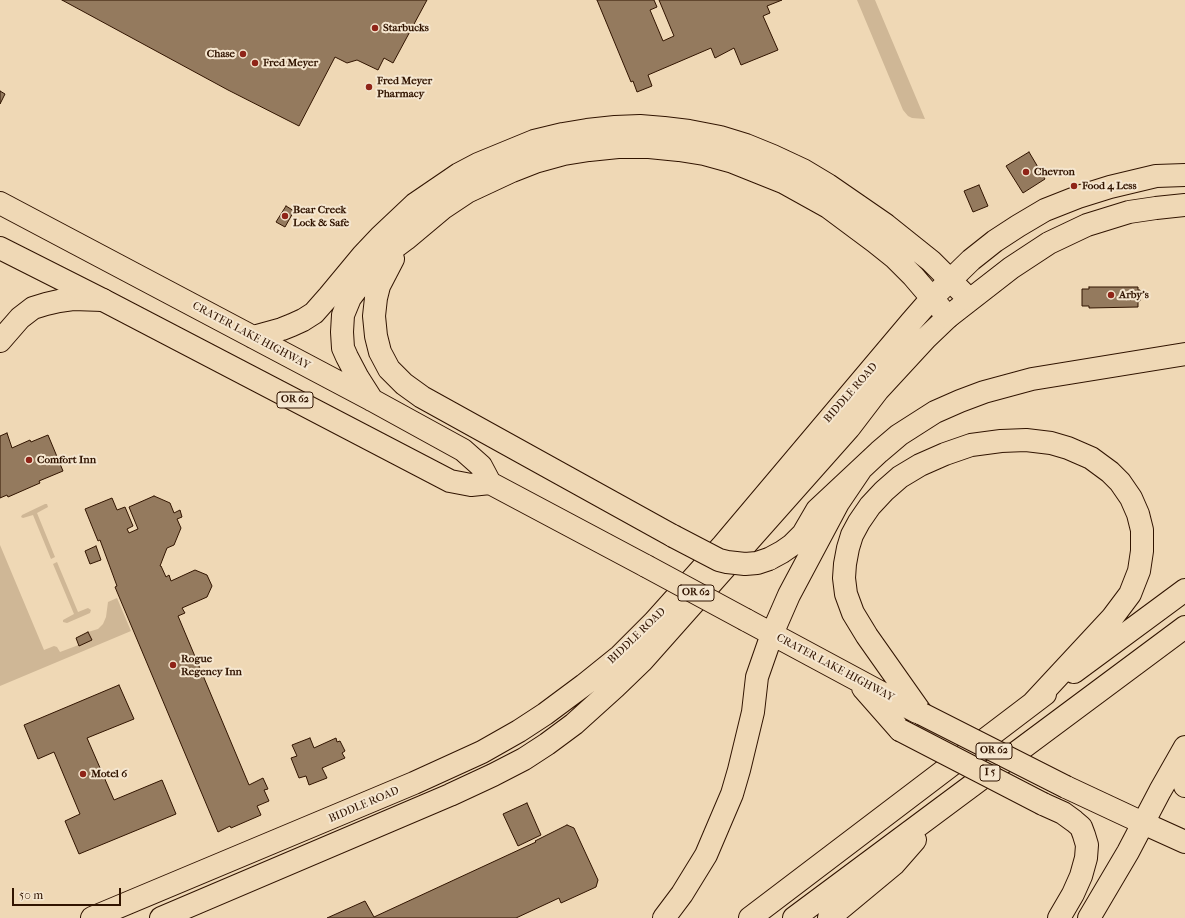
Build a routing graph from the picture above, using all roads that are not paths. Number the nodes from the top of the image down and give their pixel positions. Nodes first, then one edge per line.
1 (1185, 175) edge
2 (0, 203) edge
3 (1185, 205) edge
4 (406, 239) junction
5 (0, 248) edge
6 (951, 280) junction
7 (932, 298) junction
8 (969, 299) junction
9 (103, 300) junction
10 (948, 316) junction
11 (253, 337) junction
12 (0, 341) edge
13 (1185, 354) edge
14 (372, 400) junction
15 (861, 469) junction
16 (490, 483) junction
17 (1185, 590) edge
18 (1185, 627) edge
19 (772, 634) junction
20 (853, 677) junction
21 (1033, 703) junction
22 (922, 714) junction
23 (1184, 750) edge
24 (1185, 786) edge
25 (951, 801) junction
26 (1143, 823) junction
27 (1185, 842) edge
28 (92, 918) edge
29 (161, 918) edge
30 (664, 918) edge
31 (750, 918) edge
32 (794, 918) edge
33 (828, 918) edge
34 (1059, 918) edge
35 (1089, 918) edge

1 - 6 main road, BIDDLE ROAD
2 - 11 main road, CRATER LAKE HIGHWAY
3 - 8 main road, BIDDLE ROAD
4 - 7 main road
4 - 14 main road
4 - 15 main road, bridge
5 - 9 main road, OR 62
6 - 7 main road, BIDDLE ROAD
6 - 8 main road
6 - 11 main road
7 - 10 main road
7 - 28 main road, BIDDLE ROAD
8 - 10 main road, BIDDLE ROAD
9 - 12 main road
9 - 16 main road, OR 62
10 - 29 main road, BIDDLE ROAD
11 - 14 main road, CRATER LAKE HIGHWAY
13 - 15 main road
14 - 16 main road, CRATER LAKE HIGHWAY
15 - 19 main road
16 - 19 main road, CRATER LAKE HIGHWAY / OR 62, bridge
17 - 21 main road
18 - 25 main road, I 5
19 - 20 main road, CRATER LAKE HIGHWAY / OR 62
19 - 30 main road
20 - 22 main road, CRATER LAKE HIGHWAY / OR 62
20 - 34 main road, bridge
21 - 22 main road
21 - 31 main road
22 - 26 main road, CRATER LAKE HIGHWAY / OR 62, bridge
23 - 24 main road
23 - 26 main road
25 - 32 main road, I 5
25 - 33 main road
26 - 27 main road, CRATER LAKE HIGHWAY / OR 62
26 - 35 main road

